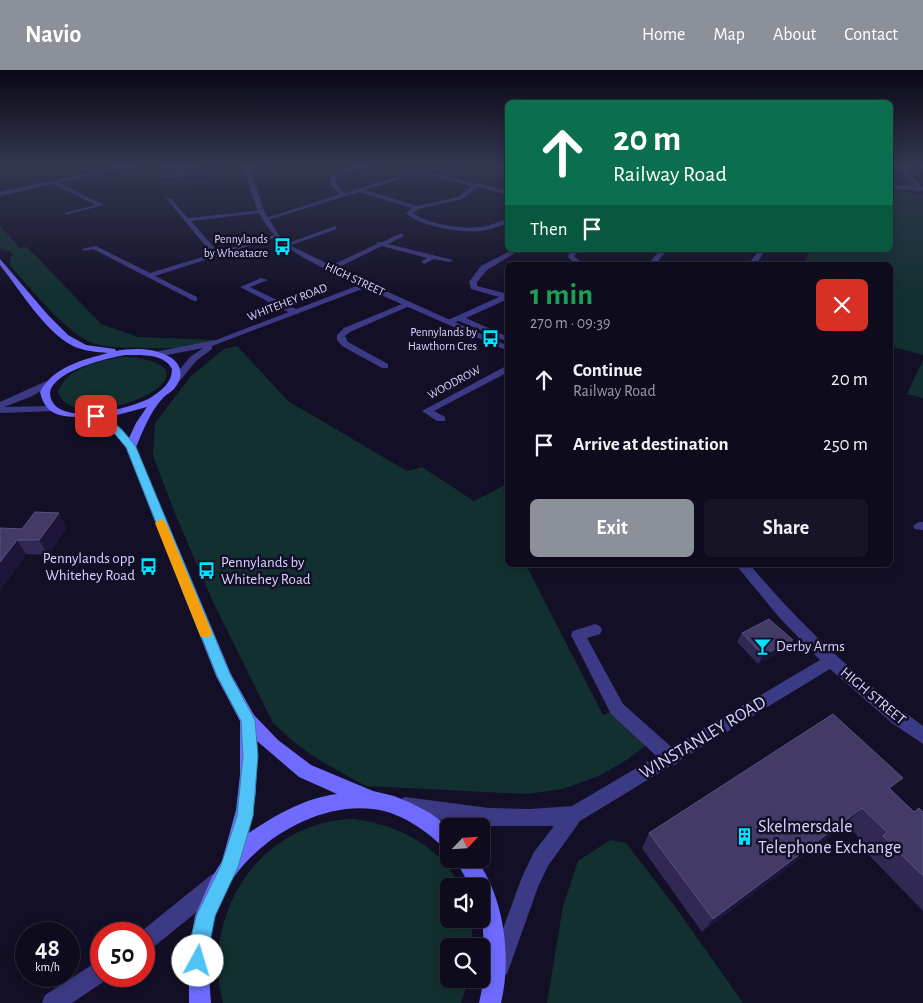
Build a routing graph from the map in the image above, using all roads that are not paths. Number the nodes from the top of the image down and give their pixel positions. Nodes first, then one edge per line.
1 (84, 210) edge
2 (177, 210) edge
3 (296, 210) edge
4 (415, 210) edge
5 (261, 211) joint
6 (67, 214) dead end
7 (266, 219) junction
8 (186, 220) junction
9 (505, 221) edge
10 (335, 228) dead end
11 (402, 234) dead end
12 (277, 236) junction
13 (380, 243) junction
14 (286, 245) junction
15 (85, 249) dead end
16 (513, 252) edge
17 (574, 252) edge
18 (662, 252) edge
19 (216, 254) junction
20 (433, 257) junction
21 (450, 260) dead end
22 (0, 261) edge
23 (424, 262) dead end
24 (577, 262) edge
25 (654, 262) edge
26 (330, 268) junction
27 (151, 275) junction
28 (264, 280) dead end
29 (365, 285) junction
30 (505, 296) edge
31 (505, 296) edge
32 (174, 301) dead end
33 (410, 304) junction
34 (295, 312) junction
35 (460, 318) junction
36 (451, 322) junction
37 (505, 339) edge
38 (73, 342) junction
39 (218, 342) junction
40 (505, 348) edge
41 (124, 352) junction
42 (157, 354) junction
43 (385, 366) dead end
44 (70, 368) junction
45 (505, 370) edge
46 (176, 380) junction
47 (51, 382) junction
48 (157, 398) junction
49 (0, 405) edge
50 (53, 409) junction
51 (0, 410) edge
52 (96, 416) junction
53 (442, 419) dead end
54 (131, 447) junction
55 (745, 567) edge
56 (596, 630) dead end
57 (831, 661) junction
58 (248, 720) junction
59 (923, 736) edge
60 (671, 758) junction
61 (380, 802) junction
62 (577, 814) junction
63 (440, 832) edge
64 (226, 872) junction
65 (490, 920) edge
66 (155, 933) edge
67 (90, 978) edge
68 (493, 994) edge
69 (53, 1003) edge
70 (200, 1003) edge

1 - 6 street
2 - 8 street
3 - 7 street
4 - 9 street
5 - 7 street, HIGH STREET
5 - 8 street
7 - 12 street, HIGH STREET
8 - 19 street
10 - 14 street
11 - 13 street
12 - 14 street, HIGH STREET
12 - 19 street
13 - 20 street
13 - 26 street
14 - 26 street, HIGH STREET
15 - 27 street
16 - 30 street
17 - 24 street
18 - 25 street
19 - 27 street
20 - 21 street
20 - 23 street
22 - 38 main road
26 - 29 street, HIGH STREET
27 - 32 street
28 - 34 street
29 - 33 street, HIGH STREET
29 - 34 street, WHITEHEY ROAD
31 - 35 street
33 - 36 street, HIGH STREET
33 - 43 street
34 - 39 street, WHITEHEY ROAD
35 - 36 street
35 - 37 street
36 - 40 street, HIGH STREET
38 - 41 main road
38 - 44 main road
39 - 42 street
39 - 46 street
41 - 42 main road
41 - 44 main road
42 - 46 main road
44 - 47 main road
45 - 53 street, WOODROW
46 - 48 main road
47 - 49 street
47 - 50 main road
48 - 52 main road
48 - 54 main road
50 - 51 street
50 - 52 main road
52 - 54 main road
54 - 58 main road
55 - 57 street, HIGH STREET
56 - 60 street
57 - 59 street, HIGH STREET
57 - 60 street, WINSTANLEY ROAD
58 - 61 main road
58 - 64 main road
60 - 62 street, WINSTANLEY ROAD
61 - 62 street, WINSTANLEY ROAD
61 - 63 main road
61 - 64 main road
62 - 68 street, WINSTANLEY ROAD
64 - 66 street
64 - 70 main road
65 - 68 main road
67 - 69 street

